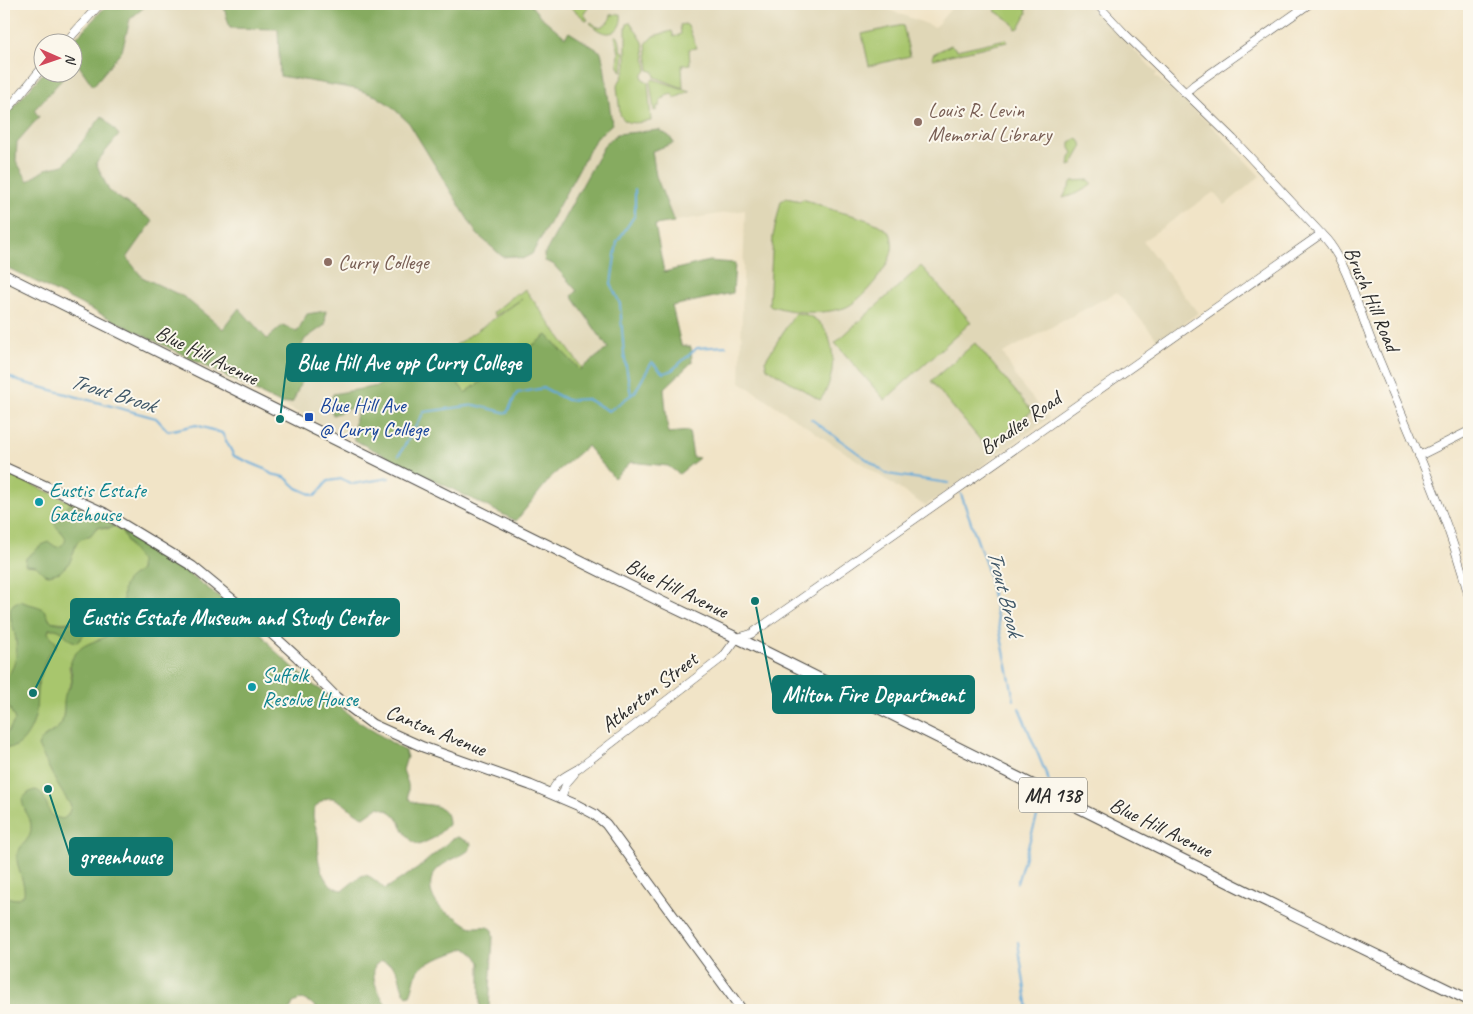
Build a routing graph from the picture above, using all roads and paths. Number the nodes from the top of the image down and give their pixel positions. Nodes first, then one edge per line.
1 (100, 4) edge
2 (1097, 4) edge
3 (1309, 4) edge
4 (75, 32) edge
5 (32, 80) edge
6 (1185, 93) junction
7 (4, 114) edge
8 (1321, 234) junction
9 (4, 275) edge
10 (1469, 431) edge
11 (1419, 456) junction
12 (4, 467) edge
13 (1469, 597) edge
14 (737, 638) junction
15 (578, 769) junction
16 (551, 794) junction
17 (561, 798) junction
18 (1469, 1000) edge
19 (742, 1010) edge

1 - 4 street
2 - 6 street, Brush Hill Road
3 - 6 street
5 - 7 street
6 - 8 street, Brush Hill Road
8 - 11 street, Brush Hill Road
8 - 14 street, Bradlee Road
9 - 14 highway, Blue Hill Avenue / MA 138
10 - 11 street
11 - 13 street, Brush Hill Road
12 - 16 main road, Canton Avenue
14 - 15 street, Atherton Street
14 - 18 highway, Blue Hill Avenue / MA 138
15 - 16 street, Atherton Street
15 - 17 street, Atherton Street
16 - 17 main road, Canton Avenue
17 - 19 main road, Canton Avenue

